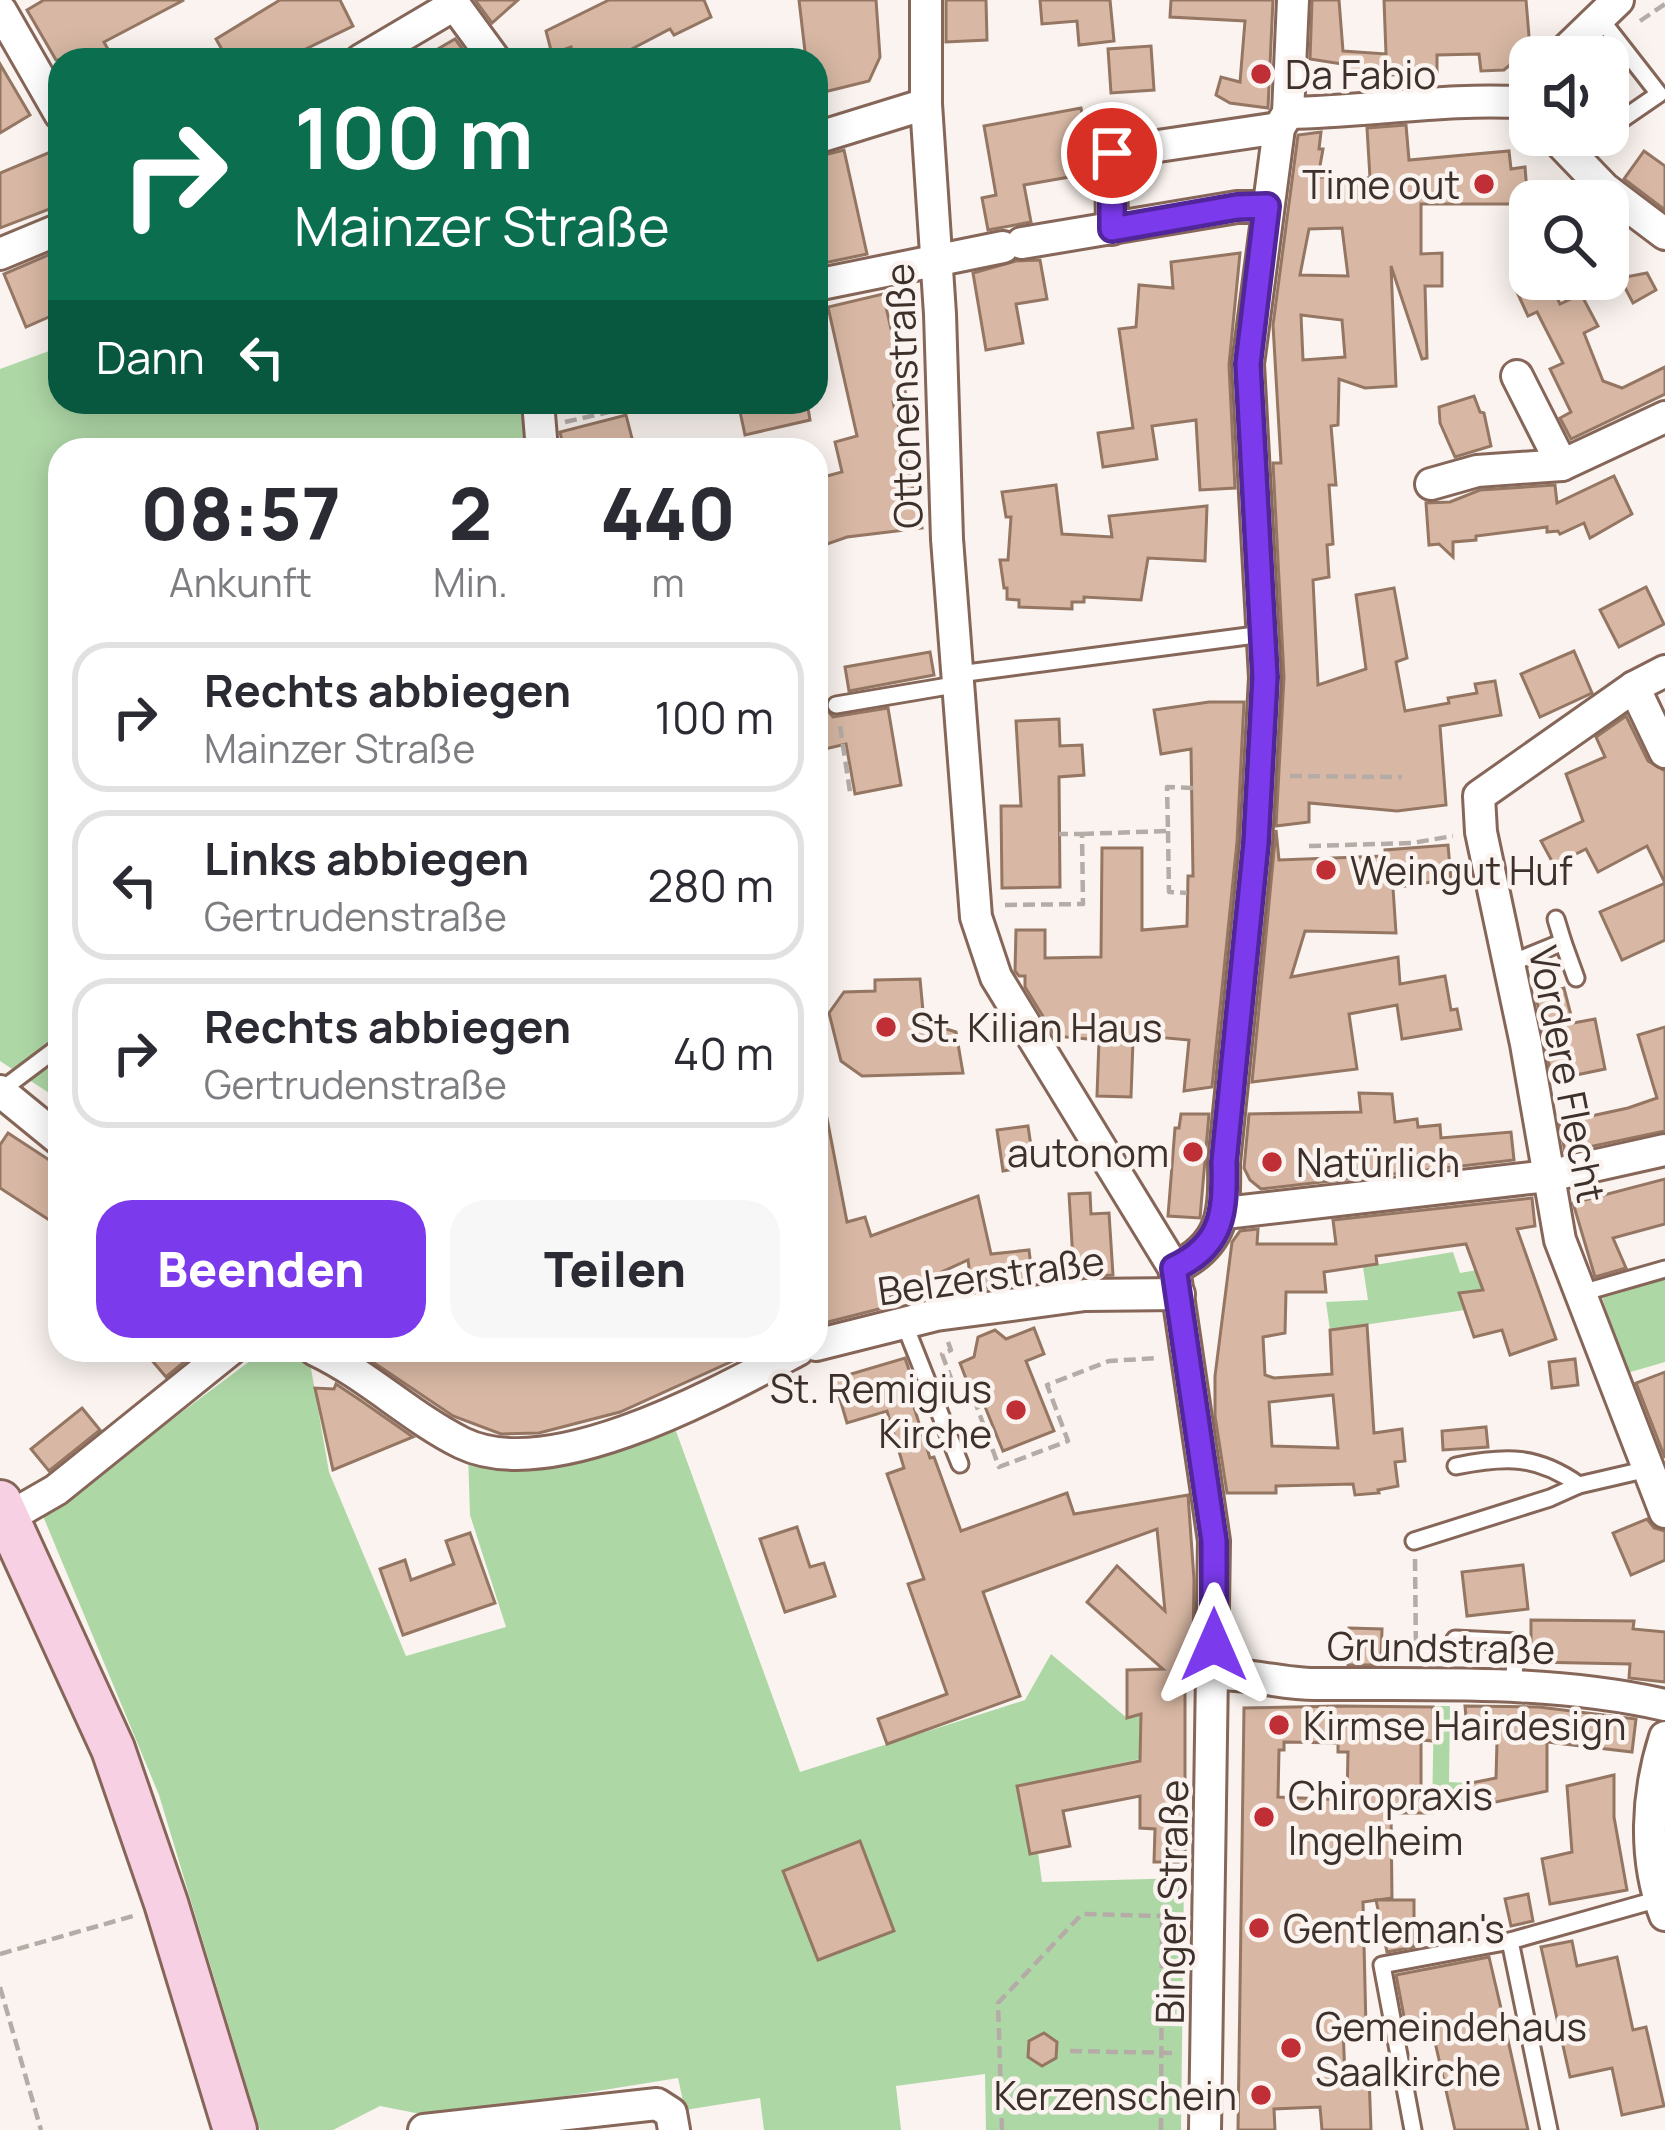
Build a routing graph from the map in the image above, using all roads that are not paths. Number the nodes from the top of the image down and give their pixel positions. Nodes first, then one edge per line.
1 (19, 0) edge
2 (926, 0) edge
3 (1293, 0) edge
4 (453, 2) edge
5 (1608, 8) edge
6 (1, 10) edge
7 (1580, 36) edge
8 (380, 48) edge
9 (486, 48) edge
10 (1662, 92) edge
11 (48, 93) edge
12 (1509, 102) edge
13 (926, 104) junction
14 (1629, 115) edge
15 (1283, 120) junction
16 (828, 134) edge
17 (1573, 156) edge
18 (1267, 206) junction
19 (1112, 229) junction
20 (48, 234) edge
21 (1665, 234) edge
22 (0, 254) edge
23 (937, 259) junction
24 (828, 282) edge
25 (1517, 376) dead end
26 (1665, 417) edge
27 (1562, 465) junction
28 (1431, 484) dead end
29 (1263, 634) junction
30 (1665, 671) edge
31 (959, 679) junction
32 (1634, 688) junction
33 (836, 705) road end
34 (1665, 752) edge
35 (1556, 919) dead end
36 (1563, 942) junction
37 (1509, 964) junction
38 (1576, 977) dead end
39 (48, 1055) edge
40 (0, 1091) edge
41 (48, 1130) edge
42 (1665, 1150) edge
43 (1548, 1176) junction
44 (1225, 1214) junction
45 (1665, 1269) edge
46 (1176, 1281) junction
47 (1578, 1294) junction
48 (904, 1323) junction
49 (828, 1342) edge
50 (215, 1362) edge
51 (341, 1362) edge
52 (774, 1362) edge
53 (959, 1464) dead end
54 (1456, 1466) dead end
55 (1648, 1469) junction
56 (1579, 1485) junction
57 (4, 1509) edge
58 (1665, 1512) edge
59 (1414, 1541) road end
60 (1455, 1639) dead end
61 (1214, 1674) junction
62 (1513, 1684) junction
63 (1665, 1705) edge
64 (1665, 1737) edge
65 (1662, 1907) edge
66 (1510, 1941) junction
67 (670, 2118) edge
68 (235, 2130) edge
69 (424, 2130) edge
70 (1205, 2130) edge
71 (1413, 2130) edge
72 (1550, 2130) edge

1 - 6 street
2 - 13 street, Ottonenstraße
3 - 15 street
4 - 8 street
4 - 9 street
5 - 7 street
5 - 10 lane
6 - 11 street
10 - 14 lane
12 - 15 street
13 - 16 street
13 - 23 street, Ottonenstraße
15 - 18 street
15 - 19 street
17 - 21 street
18 - 19 street
18 - 29 street
19 - 23 street
20 - 22 street
23 - 24 street
23 - 31 street, Ottonenstraße
25 - 27 street
26 - 27 street
27 - 28 street
29 - 31 lane
29 - 44 street
30 - 32 street
31 - 33 lane
31 - 46 street, Ottonenstraße
32 - 34 street
32 - 37 street, Vordere Flecht
35 - 36 lane
36 - 37 lane
36 - 38 lane
37 - 43 street, Vordere Flecht
39 - 40 lane
40 - 41 street
42 - 43 street
43 - 44 street
43 - 47 street, Vordere Flecht
44 - 46 street
45 - 47 lane
46 - 48 street, Belzerstraße
46 - 61 street, Binger Straße
47 - 55 street, Vordere Flecht
48 - 49 street, Belzerstraße
48 - 53 lane
50 - 57 street
51 - 52 street
54 - 56 lane
55 - 56 lane
55 - 58 street, Vordere Flecht
56 - 59 lane
57 - 68 main road
60 - 62 lane
61 - 62 street, Grundstraße
61 - 70 street, Binger Straße
62 - 63 street, Grundstraße
64 - 65 street
65 - 66 lane
66 - 71 lane
66 - 72 lane
67 - 69 street

